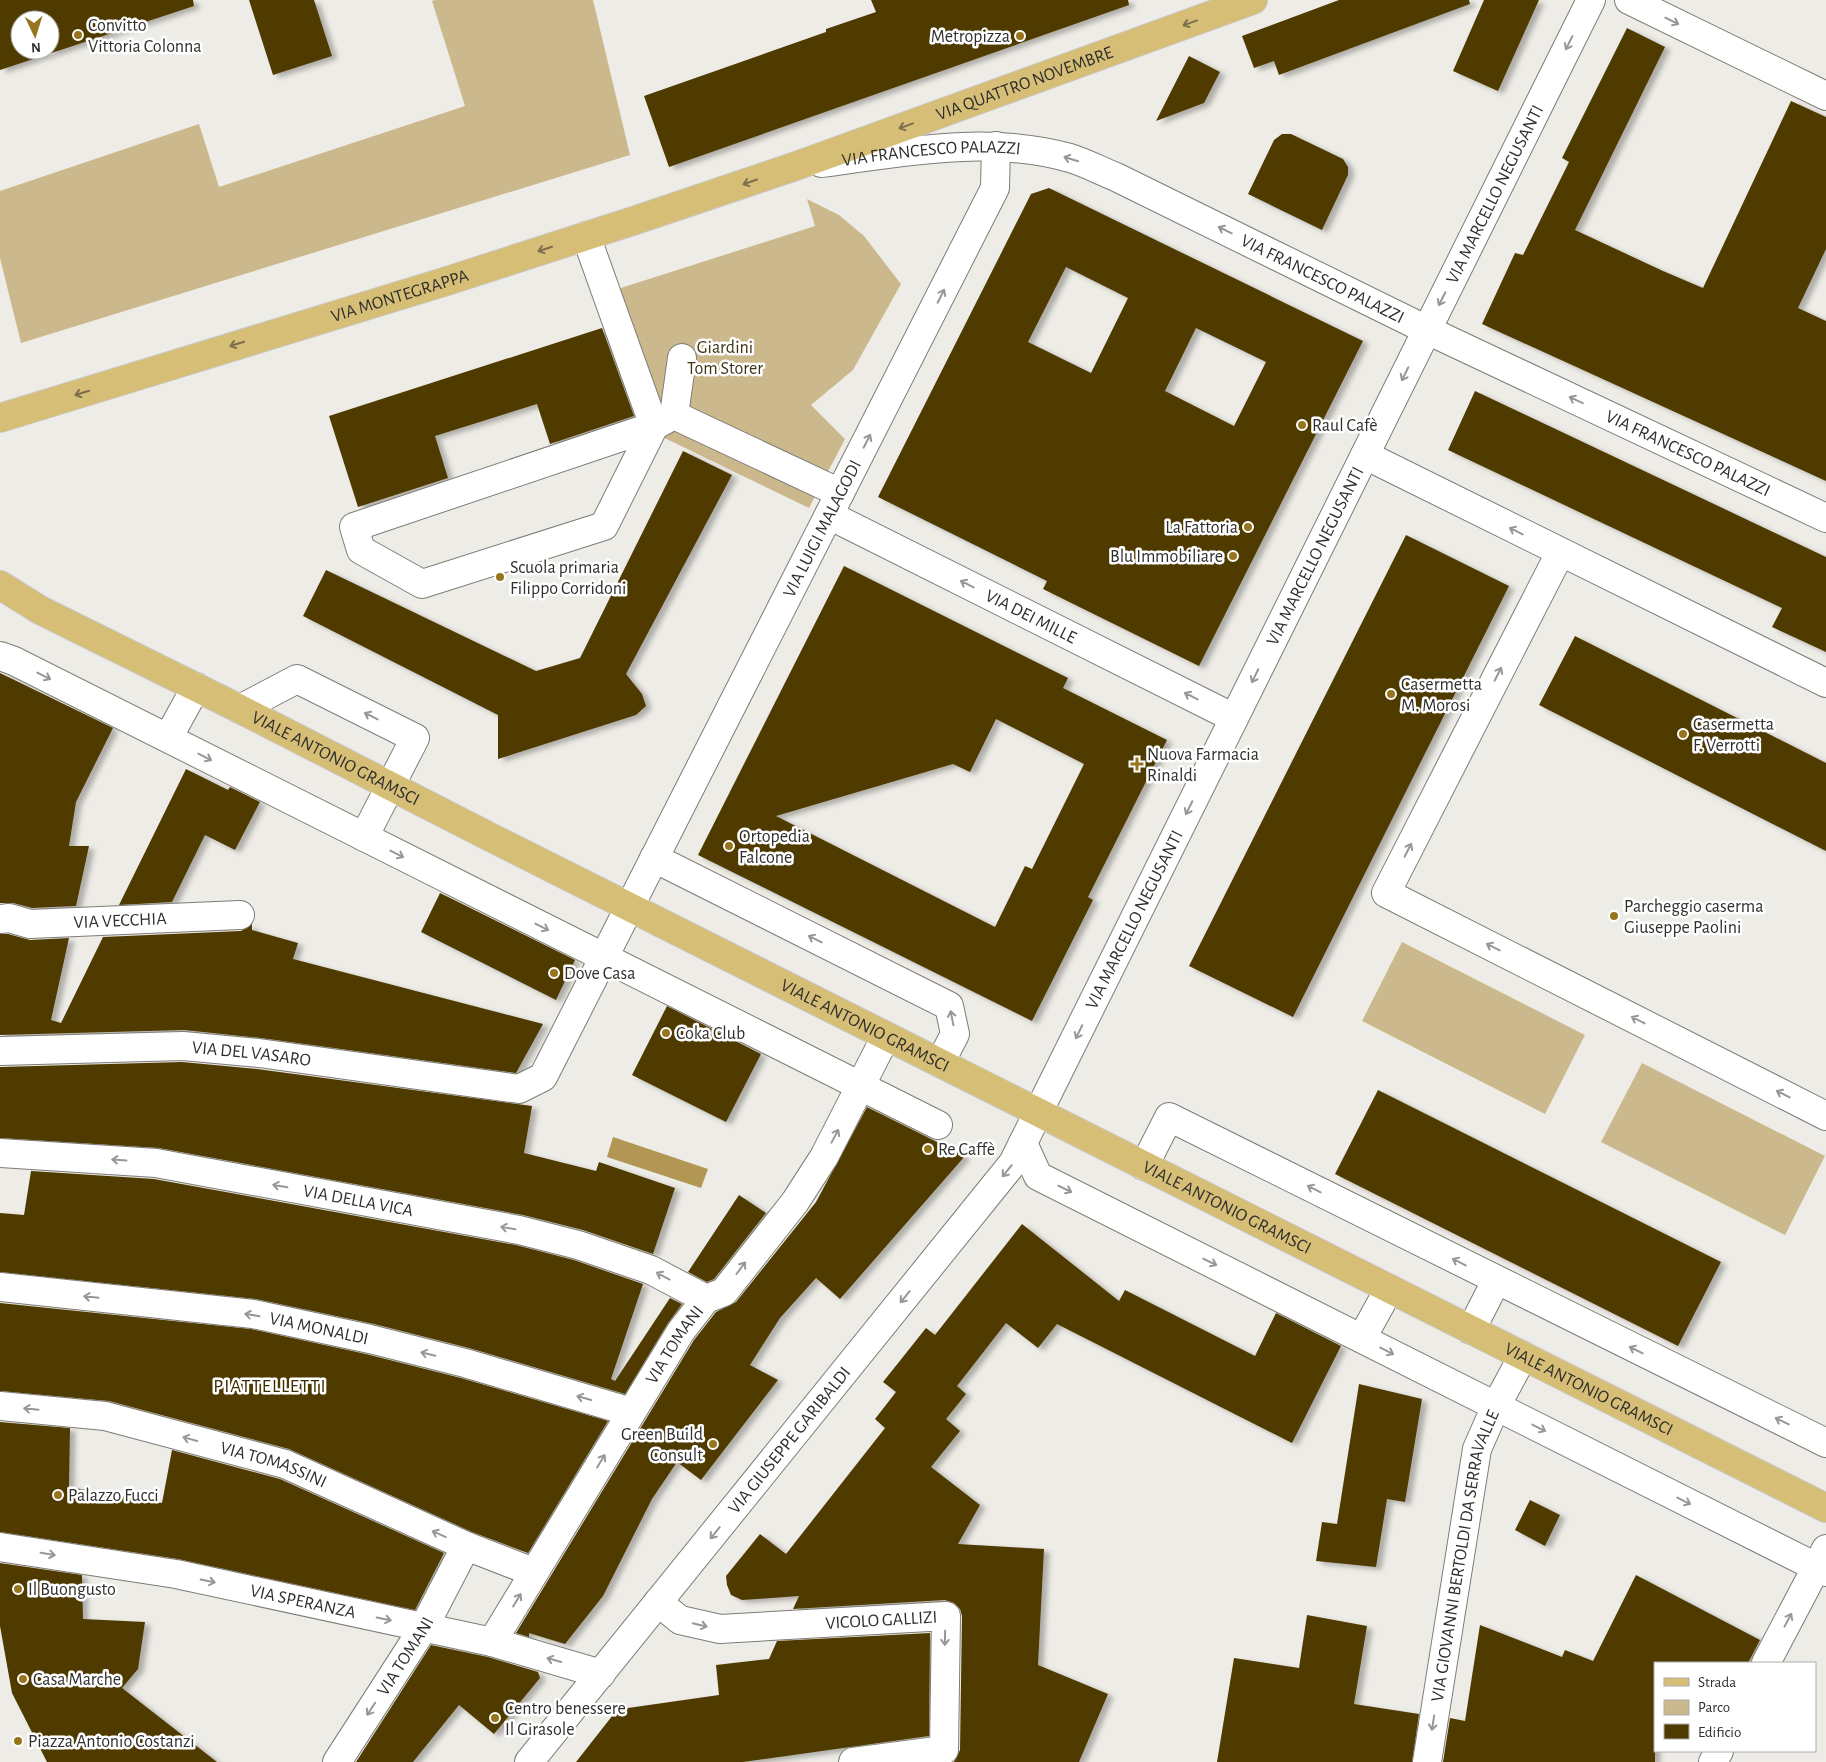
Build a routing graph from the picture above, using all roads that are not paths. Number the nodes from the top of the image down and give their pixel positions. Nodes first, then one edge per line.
1 (1591, 0) edge
2 (1629, 0) edge
3 (1236, 3) edge
4 (1826, 96) edge
5 (996, 146) junction
6 (796, 166) junction
7 (586, 236) junction
8 (1427, 330) junction
9 (682, 358) dead end
10 (0, 418) edge
11 (664, 421) junction
12 (1365, 455) junction
13 (834, 504) junction
14 (1826, 518) edge
15 (1560, 553) junction
16 (0, 585) edge
17 (0, 602) edge
18 (40, 610) junction
19 (0, 656) edge
20 (1826, 683) edge
21 (196, 687) junction
22 (240, 709) junction
23 (1234, 718) junction
24 (168, 738) junction
25 (390, 786) junction
26 (364, 837) junction
27 (654, 858) junction
28 (630, 907) junction
29 (240, 915) dead end
30 (0, 919) edge
31 (604, 957) junction
32 (886, 1036) junction
33 (0, 1051) edge
34 (940, 1063) junction
35 (860, 1087) junction
36 (1039, 1113) junction
37 (1826, 1116) edge
38 (938, 1125) dead end
39 (1023, 1143) junction
40 (0, 1153) edge
41 (1144, 1166) junction
42 (1496, 1281) junction
43 (0, 1287) edge
44 (1389, 1289) junction
45 (706, 1299) junction
46 (1471, 1330) junction
47 (1362, 1338) junction
48 (1523, 1356) junction
49 (0, 1406) edge
50 (1496, 1406) junction
51 (631, 1412) junction
52 (1826, 1443) edge
53 (1826, 1508) edge
54 (466, 1546) junction
55 (0, 1547) edge
56 (1823, 1563) edge
57 (533, 1572) junction
58 (658, 1602) junction
59 (424, 1628) junction
60 (492, 1642) junction
61 (1767, 1662) edge
62 (601, 1674) junction
63 (337, 1762) edge
64 (530, 1762) edge
65 (853, 1762) edge
66 (1427, 1762) edge

1 -> 8 street, VIA MARCELLO NEGUSANTI
2 -> 4 street
3 -> 6 main road, VIA QUATTRO NOVEMBRE
5 - 6 street, VIA FRANCESCO PALAZZI
8 -> 5 street, VIA FRANCESCO PALAZZI
13 -> 5 street, VIA LUIGI MALAGODI
6 -> 7 main road, VIA MONTEGRAPPA
7 -> 10 main road, VIA MONTEGRAPPA
7 - 11 street
8 -> 12 street, VIA MARCELLO NEGUSANTI
14 -> 8 street, VIA FRANCESCO PALAZZI
9 - 11 street
11 - 11 street
11 - 13 street, VIA DEI MILLE
15 -> 12 street
12 -> 23 street, VIA MARCELLO NEGUSANTI
23 -> 13 street, VIA DEI MILLE
13 - 27 street, VIA LUIGI MALAGODI
15 - 20 street
37 -> 15 street
16 - 18 main road, VIALE ANTONIO GRAMSCI
17 - 18 main road, VIALE ANTONIO GRAMSCI
18 - 21 main road, VIALE ANTONIO GRAMSCI
19 -> 24 street
21 - 22 main road, VIALE ANTONIO GRAMSCI
21 - 24 street
22 - 25 main road, VIALE ANTONIO GRAMSCI
25 -> 22 street
23 -> 36 street, VIA MARCELLO NEGUSANTI
24 -> 26 street
25 - 26 street
25 - 28 main road, VIALE ANTONIO GRAMSCI
26 -> 31 street
27 - 28 street, VIA LUIGI MALAGODI
34 -> 27 street
28 - 31 street
28 - 32 main road, VIALE ANTONIO GRAMSCI
29 - 30 street, VIA VECCHIA
31 - 33 street, VIA DEL VASARO
31 - 35 street
32 - 34 main road, VIALE ANTONIO GRAMSCI
32 - 35 street, VIA TOMANI
34 - 36 main road, VIALE ANTONIO GRAMSCI
35 - 38 street
45 -> 35 street, VIA TOMANI
36 - 39 street, VIA GIUSEPPE GARIBALDI
36 - 41 main road, VIALE ANTONIO GRAMSCI
39 -> 47 street
39 -> 58 street, VIA GIUSEPPE GARIBALDI
45 -> 40 street, VIA DELLA VICA
42 -> 41 street
41 - 44 main road, VIALE ANTONIO GRAMSCI
42 - 46 street
52 -> 42 street
51 -> 43 street, VIA MONALDI
44 - 46 main road, VIALE ANTONIO GRAMSCI
44 - 47 street
45 - 51 street, VIA TOMANI
46 - 48 main road, VIALE ANTONIO GRAMSCI
47 -> 50 street
48 - 50 street, VIA GIOVANNI BERTOLDI DA SERRAVALLE
48 - 53 main road, VIALE ANTONIO GRAMSCI
54 -> 49 street, VIA TOMASSINI
50 -> 56 street
50 -> 66 street, VIA GIOVANNI BERTOLDI DA SERRAVALLE
57 -> 51 street, VIA TOMANI
54 - 57 street, VIA TOMASSINI
54 - 59 street, VIA TOMANI
55 -> 59 street, VIA SPERANZA
61 -> 56 street
60 -> 57 street, VIA TOMANI
58 - 62 street, VIA GIUSEPPE GARIBALDI
58 -> 65 street, VICOLO GALLIZI
59 - 60 street, VIA SPERANZA
59 -> 63 street, VIA TOMANI
62 -> 60 street, VIA SPERANZA
62 - 64 street, VIA GIUSEPPE GARIBALDI

